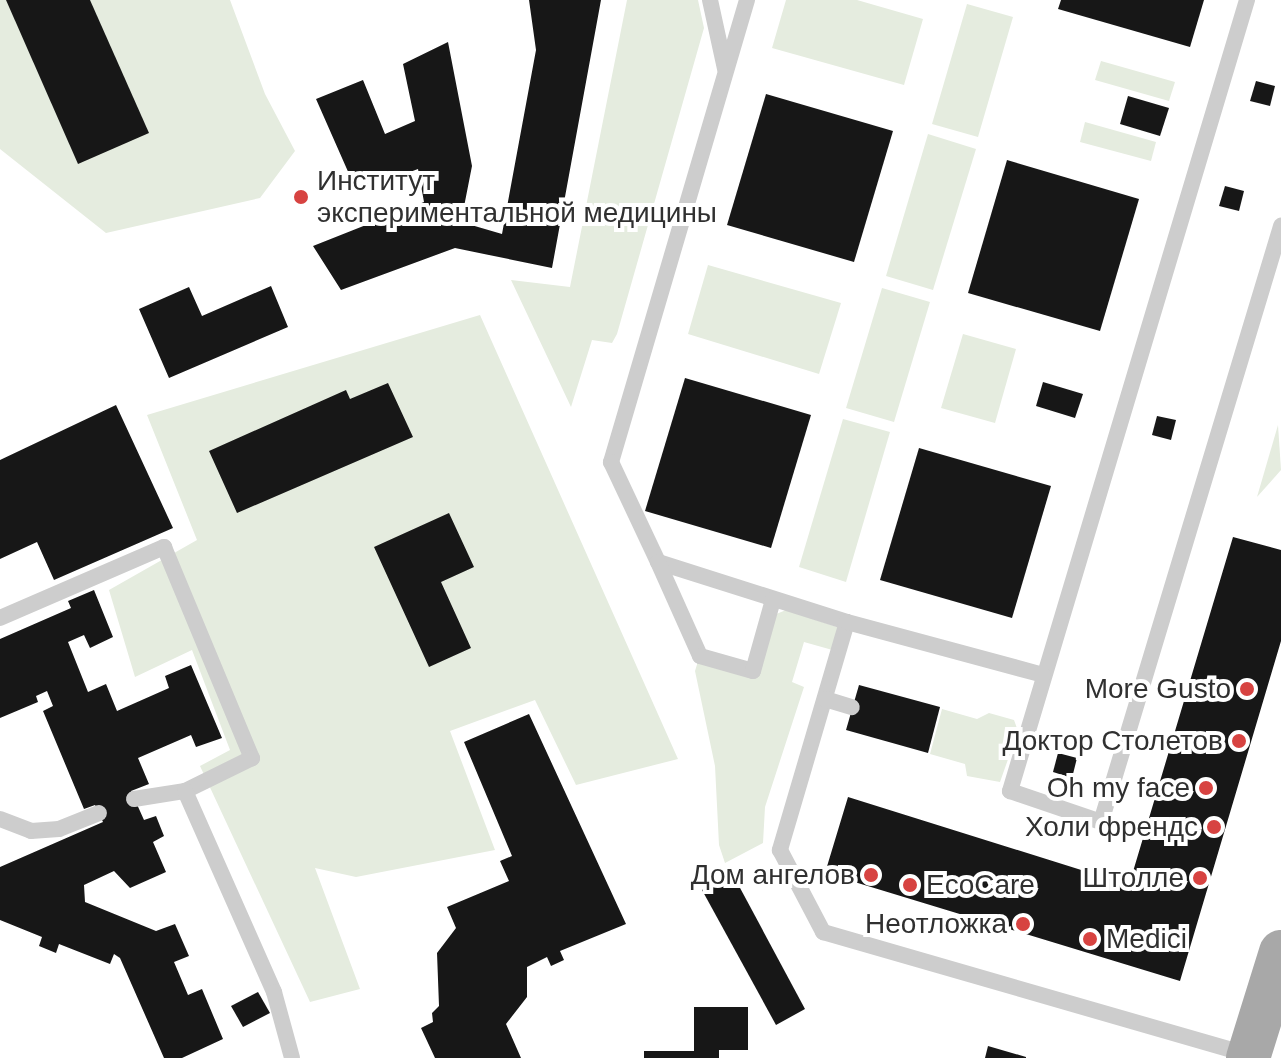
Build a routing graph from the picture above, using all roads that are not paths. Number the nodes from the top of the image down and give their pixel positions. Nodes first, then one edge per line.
1 (710, 0) edge
2 (747, 0) edge
3 (1247, 0) edge
4 (726, 71) junction
5 (1281, 226) edge
6 (658, 562) junction
7 (773, 600) junction
8 (0, 618) edge
9 (847, 622) junction
10 (1043, 675) junction
11 (825, 699) junction
12 (852, 707) dead end
13 (185, 791) junction
14 (134, 799) dead end
15 (99, 813) dead end
16 (0, 819) edge
17 (1281, 952) edge
18 (1248, 1056) edge
19 (292, 1058) edge

1 - 4 lane
2 - 4 lane
3 - 10 lane
4 - 6 lane
5 - 10 lane
6 - 7 lane
6 - 7 lane
7 - 9 lane
8 - 13 lane
9 - 10 lane
9 - 11 lane
11 - 12 lane
11 - 18 lane
13 - 14 lane
13 - 19 lane
15 - 16 lane
17 - 18 main road

